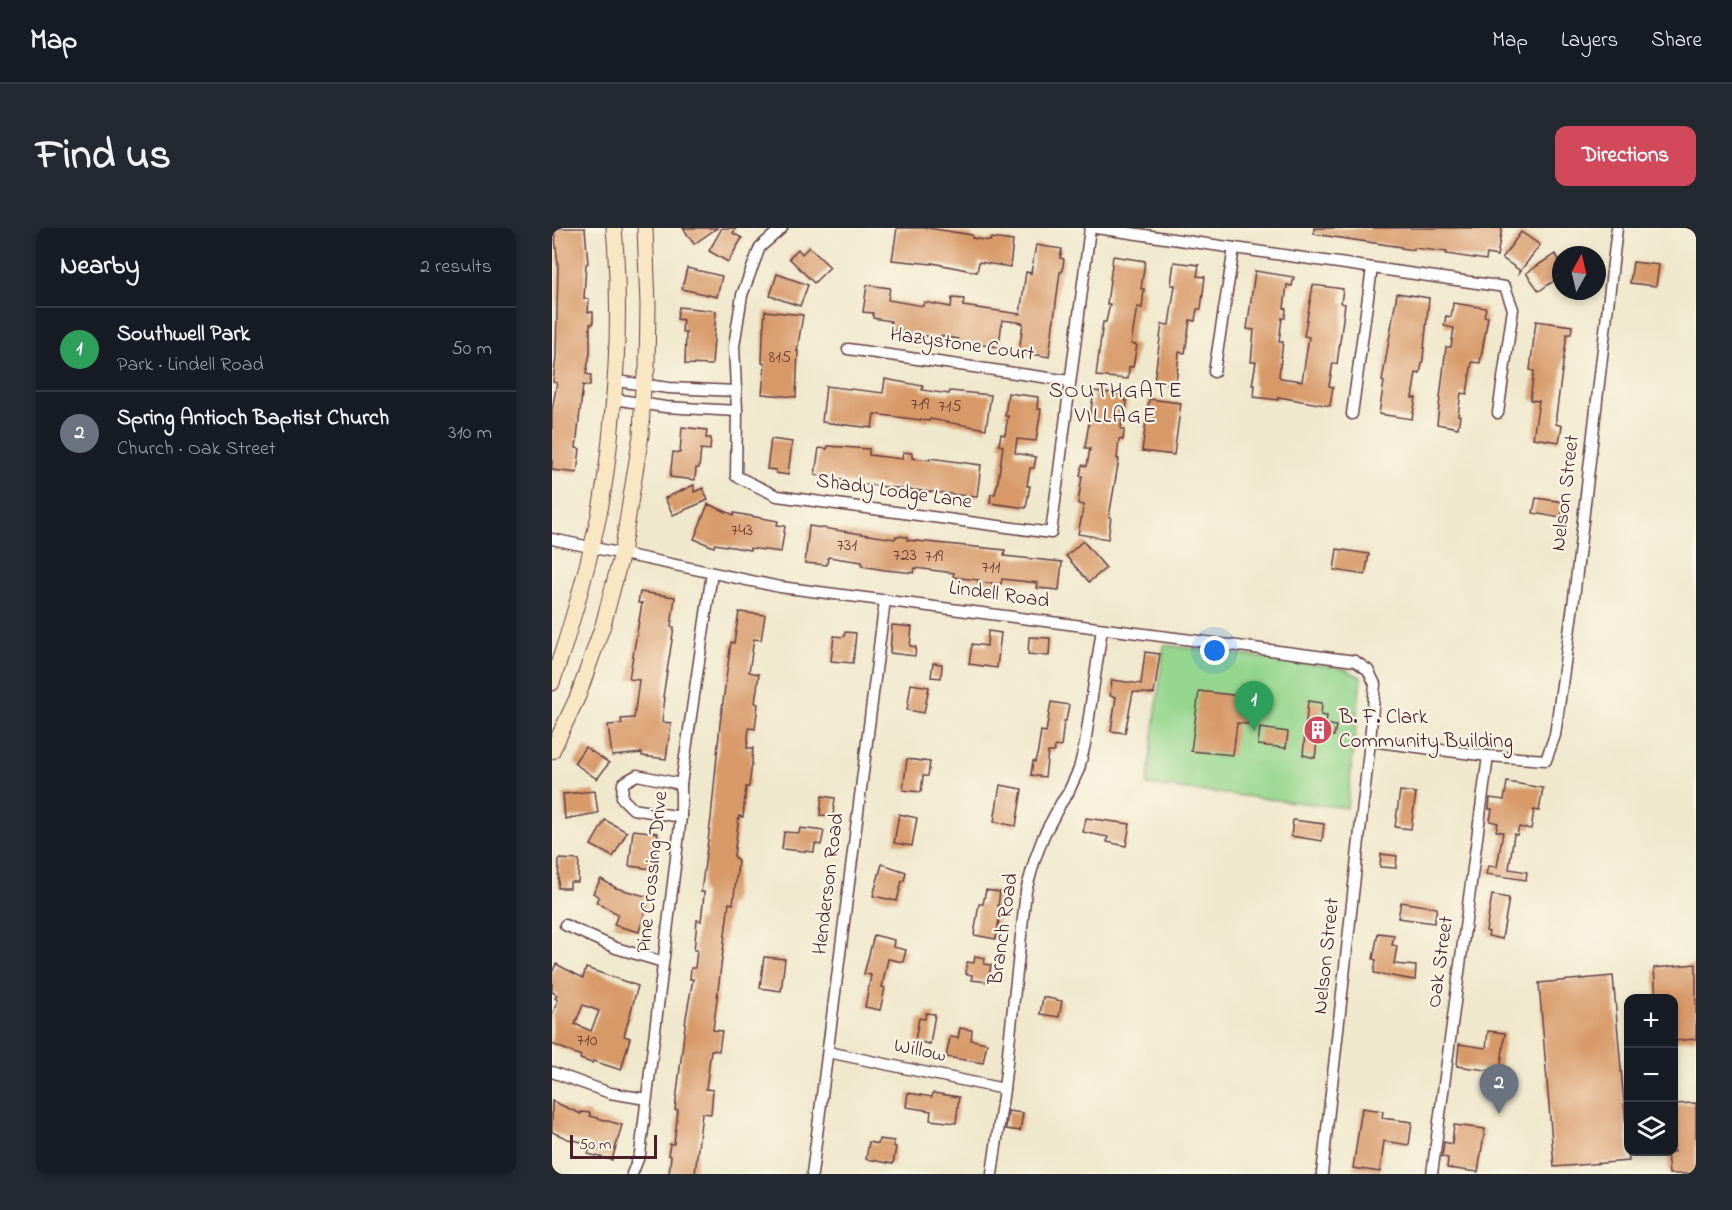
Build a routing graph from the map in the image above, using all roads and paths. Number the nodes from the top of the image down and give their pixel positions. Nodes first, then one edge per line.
1 (614, 228) edge
2 (645, 228) edge
3 (782, 228) edge
4 (1090, 228) edge
5 (1096, 228) edge
6 (1617, 228) edge
7 (1234, 248) junction
8 (1372, 268) junction
9 (848, 349) dead end
10 (1214, 372) dead end
11 (616, 381) junction
12 (1070, 381) junction
13 (644, 385) junction
14 (736, 391) junction
15 (614, 399) junction
16 (642, 404) junction
17 (737, 411) junction
18 (1498, 413) dead end
19 (1352, 414) dead end
20 (552, 539) edge
21 (592, 546) junction
22 (621, 553) junction
23 (712, 573) junction
24 (885, 600) junction
25 (1102, 629) junction
26 (552, 683) edge
27 (1370, 741) junction
28 (552, 751) edge
29 (1488, 756) junction
30 (681, 784) junction
31 (681, 817) junction
32 (565, 925) dead end
33 (663, 962) junction
34 (828, 1052) junction
35 (552, 1072) edge
36 (1004, 1089) junction
37 (646, 1099) junction
38 (632, 1174) edge
39 (812, 1174) edge
40 (992, 1174) edge
41 (1322, 1174) edge
42 (1432, 1174) edge

1 - 11 main road
2 - 13 main road
3 - 14 street
4 - 12 street
5 - 7 street
6 - 29 street, Nelson Street
7 - 8 street
7 - 10 street
8 - 18 street
8 - 19 street
9 - 12 street, Hazystone Court
11 - 13 street
11 - 15 main road
12 - 17 street, Shady Lodge Lane
13 - 14 street
13 - 16 main road
14 - 17 street
15 - 16 street
15 - 21 main road
16 - 17 street
16 - 22 main road
20 - 21 street, Lindell Road
21 - 22 street, Lindell Road
21 - 26 main road
22 - 23 street, Lindell Road
22 - 28 main road
23 - 24 street, Lindell Road
23 - 30 street, Pine Crossing Drive
24 - 25 street, Lindell Road
24 - 34 street, Henderson Road
25 - 27 street, Lindell Road
25 - 36 street, Branch Road
27 - 29 street
27 - 41 street, Nelson Street
29 - 42 street, Oak Street
30 - 31 street, Pine Crossing Drive
30 - 31 street
31 - 33 street, Pine Crossing Drive
32 - 33 street
33 - 37 street, Pine Crossing Drive
34 - 36 street, Willow
34 - 39 street, Henderson Road
35 - 37 street
36 - 40 street, Branch Road
37 - 38 street, Pine Crossing Drive

